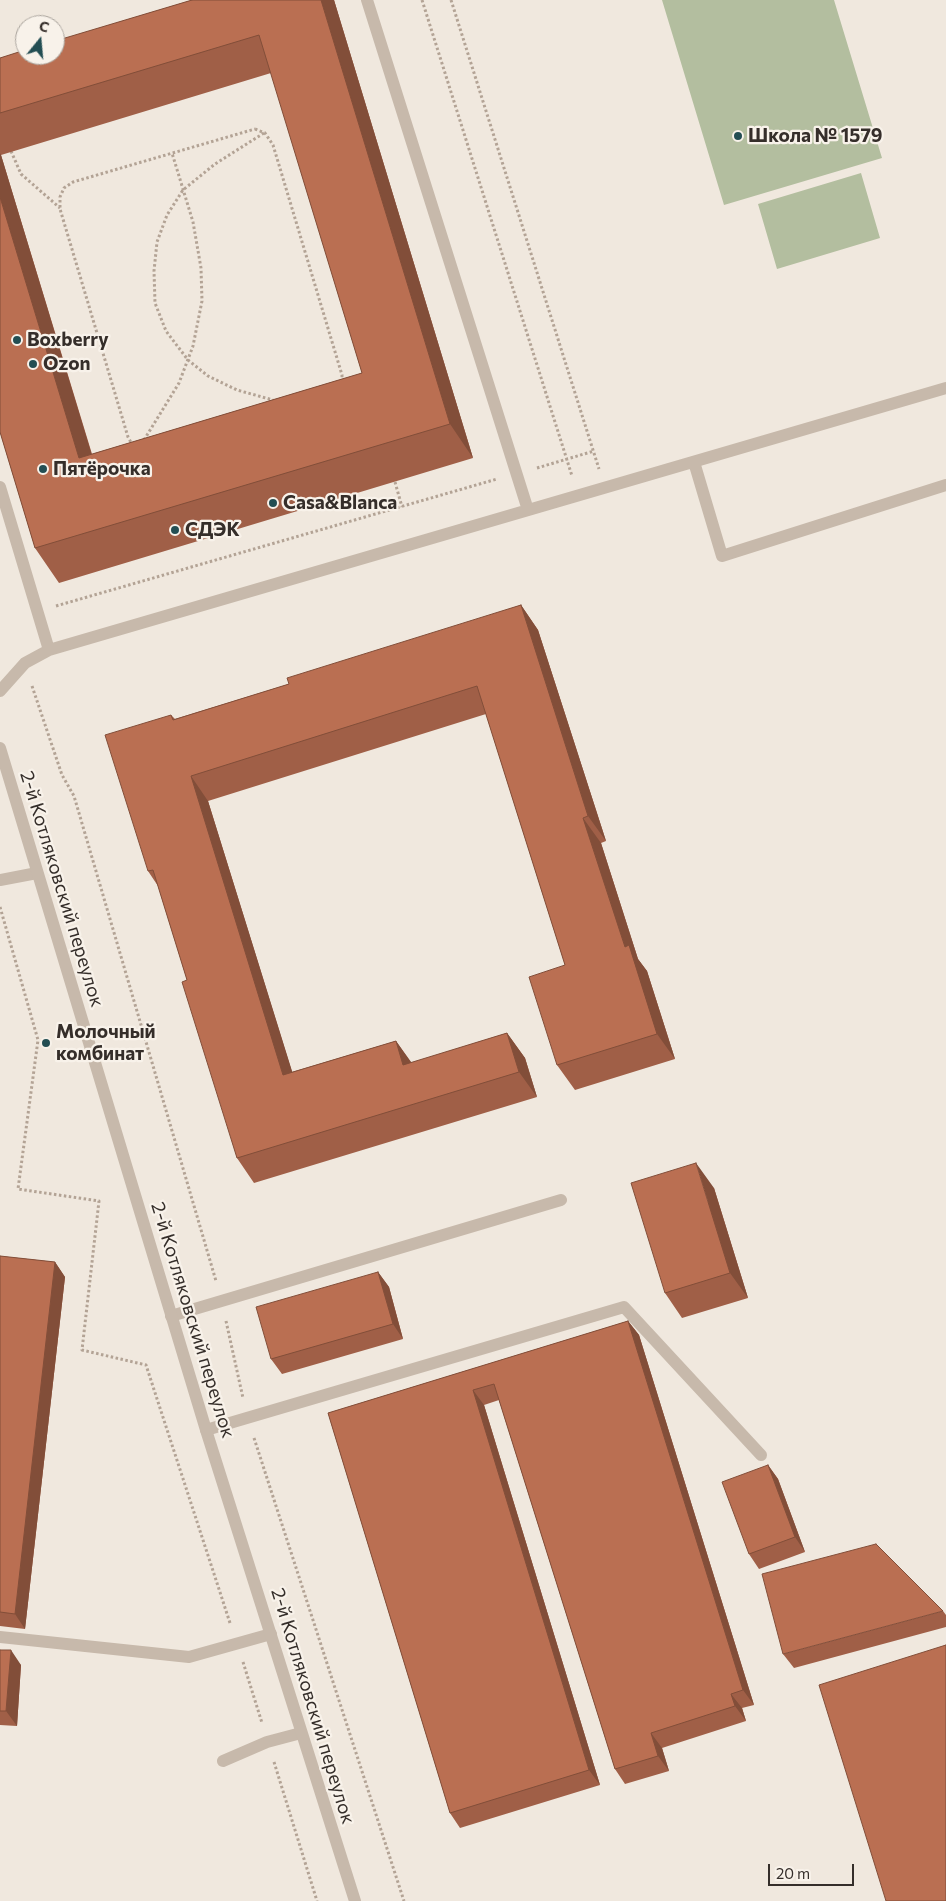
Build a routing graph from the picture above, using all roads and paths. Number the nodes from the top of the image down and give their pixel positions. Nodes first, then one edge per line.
1 (367, 0) edge
2 (422, 0) edge
3 (451, 0) edge
4 (265, 133) junction
5 (12, 151) edge
6 (172, 153) junction
7 (184, 190) junction
8 (60, 208) junction
9 (188, 360) junction
10 (342, 386) junction
11 (946, 388) edge
12 (348, 389) edge
13 (280, 401) edge
14 (299, 404) edge
15 (309, 406) junction
16 (138, 449) junction
17 (567, 459) junction
18 (694, 462) junction
19 (516, 474) junction
20 (395, 482) edge
21 (946, 485) edge
22 (0, 487) edge
23 (579, 496) junction
24 (402, 507) junction
25 (528, 510) junction
26 (37, 612) junction
27 (49, 650) junction
28 (0, 692) edge
29 (0, 748) edge
30 (38, 873) junction
31 (0, 880) edge
32 (0, 907) edge
33 (561, 1200) dead end
34 (172, 1316) junction
35 (206, 1430) junction
36 (761, 1454) dead end
37 (271, 1634) junction
38 (0, 1637) edge
39 (237, 1642) junction
40 (301, 1733) junction
41 (268, 1742) junction
42 (223, 1761) dead end
43 (317, 1901) edge
44 (354, 1901) edge

1 - 19 street
2 - 17 path
3 - 17 path
4 - 6 path
4 - 7 path
4 - 10 path
5 - 8 path
6 - 7 path
6 - 8 path
7 - 9 path
7 - 9 path
8 - 16 path
9 - 13 path
9 - 16 path
10 - 12 path
10 - 15 path
11 - 18 street
14 - 15 path
15 - 16 path
17 - 19 path
17 - 23 path
18 - 21 street
18 - 23 street
19 - 24 path
19 - 25 street
20 - 24 path
22 - 26 street
23 - 25 street
24 - 26 path
25 - 27 street
26 - 27 street
27 - 28 street
29 - 30 street, 2-й Котляковский переулок
30 - 31 street
30 - 34 street, 2-й Котляковский переулок
32 - 39 path
33 - 34 street
34 - 35 street, 2-й Котляковский переулок
35 - 36 street
35 - 37 street, 2-й Котляковский переулок
37 - 39 street
37 - 40 street, 2-й Котляковский переулок
38 - 39 street
39 - 41 path
40 - 41 street
40 - 44 street, 2-й Котляковский переулок
41 - 42 street
41 - 43 path

